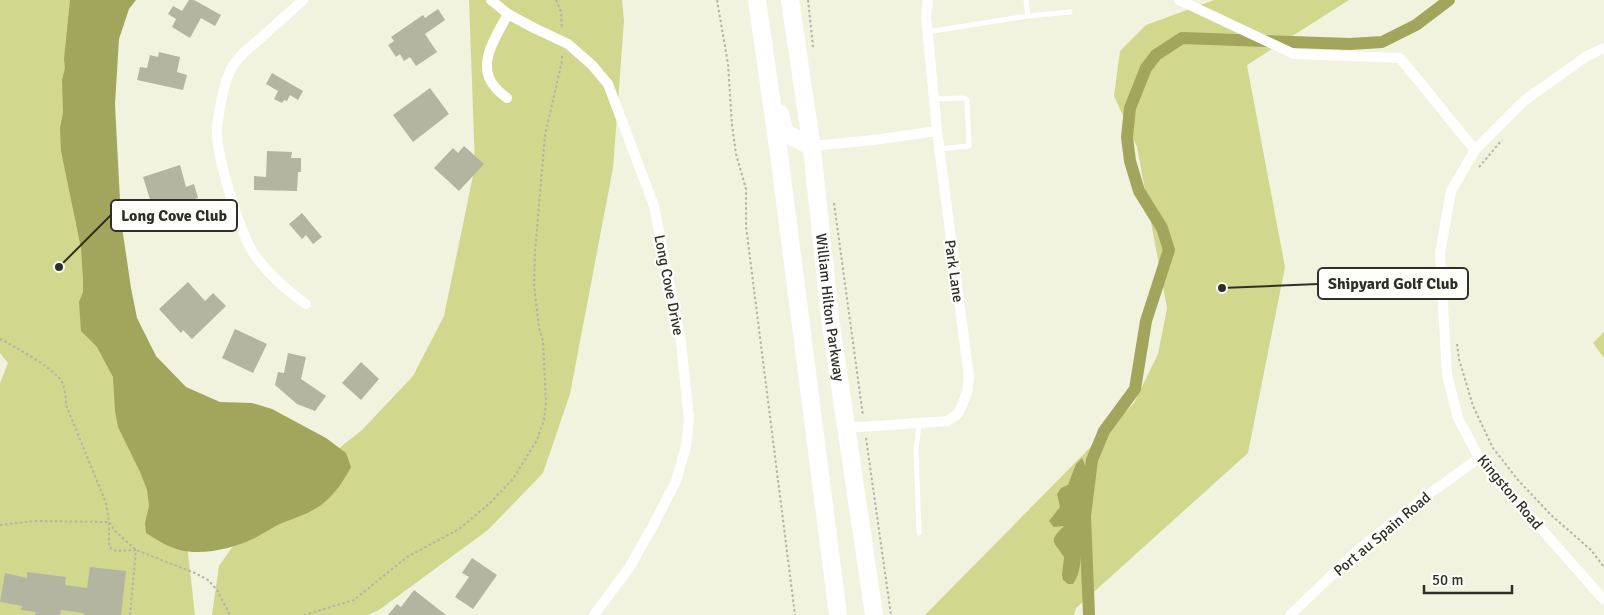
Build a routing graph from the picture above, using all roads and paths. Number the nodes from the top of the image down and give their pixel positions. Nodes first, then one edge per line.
1 (303, 0) edge
2 (491, 0) edge
3 (556, 0) edge
4 (717, 0) edge
5 (757, 0) edge
6 (790, 0) edge
7 (808, 0) edge
8 (928, 0) edge
9 (1026, 0) edge
10 (1179, 0) edge
11 (1192, 3) edge
12 (1070, 12) dead end
13 (508, 14) junction
14 (1028, 16) junction
15 (927, 32) junction
16 (562, 41) junction
17 (763, 46) junction
18 (1604, 48) edge
19 (814, 54) dead end
20 (507, 98) dead end
21 (935, 99) junction
22 (937, 131) junction
23 (1504, 138) dead end
24 (811, 146) junction
25 (939, 149) junction
26 (1475, 150) junction
27 (1473, 173) dead end
28 (834, 203) dead end
29 (306, 304) dead end
30 (0, 339) edge
31 (1456, 340) dead end
32 (919, 422) junction
33 (865, 426) junction
34 (846, 428) junction
35 (1479, 458) junction
36 (109, 522) junction
37 (0, 525) edge
38 (919, 533) dead end
39 (136, 550) junction
40 (1604, 567) edge
41 (1604, 600) edge
42 (130, 615) edge
43 (230, 615) edge
44 (304, 615) edge
45 (594, 615) edge
46 (796, 615) edge
47 (838, 615) edge
48 (874, 615) edge
49 (890, 615) edge
50 (1290, 615) edge

1 - 29 street
2 - 13 street, Long Cove Drive
3 - 16 path
4 - 46 path
5 - 17 highway, William Hilton Parkway
6 - 24 highway, William Hilton Parkway
7 - 19 path
8 - 15 street, Park Lane
9 - 14 lane
10 - 11 street
11 - 26 street
12 - 14 lane
13 - 16 street, Long Cove Drive
13 - 20 street
14 - 15 lane
15 - 21 street, Park Lane
16 - 44 path
16 - 45 street, Long Cove Drive
17 - 24 highway
17 - 47 highway, William Hilton Parkway
18 - 26 street, Kingston Road
21 - 22 street, Park Lane
21 - 25 lane
22 - 24 street
22 - 25 street, Park Lane
23 - 27 path
24 - 34 highway, William Hilton Parkway
25 - 32 street, Park Lane
26 - 35 street, Kingston Road
28 - 33 path
30 - 36 path
31 - 40 path
32 - 33 street, Park Lane
32 - 38 lane
33 - 34 street, Park Lane
33 - 49 path
34 - 48 highway, William Hilton Parkway
35 - 41 street, Kingston Road
35 - 50 street, Port au Spain Road
36 - 37 path
36 - 39 path
36 - 39 path
39 - 42 path
39 - 43 path

